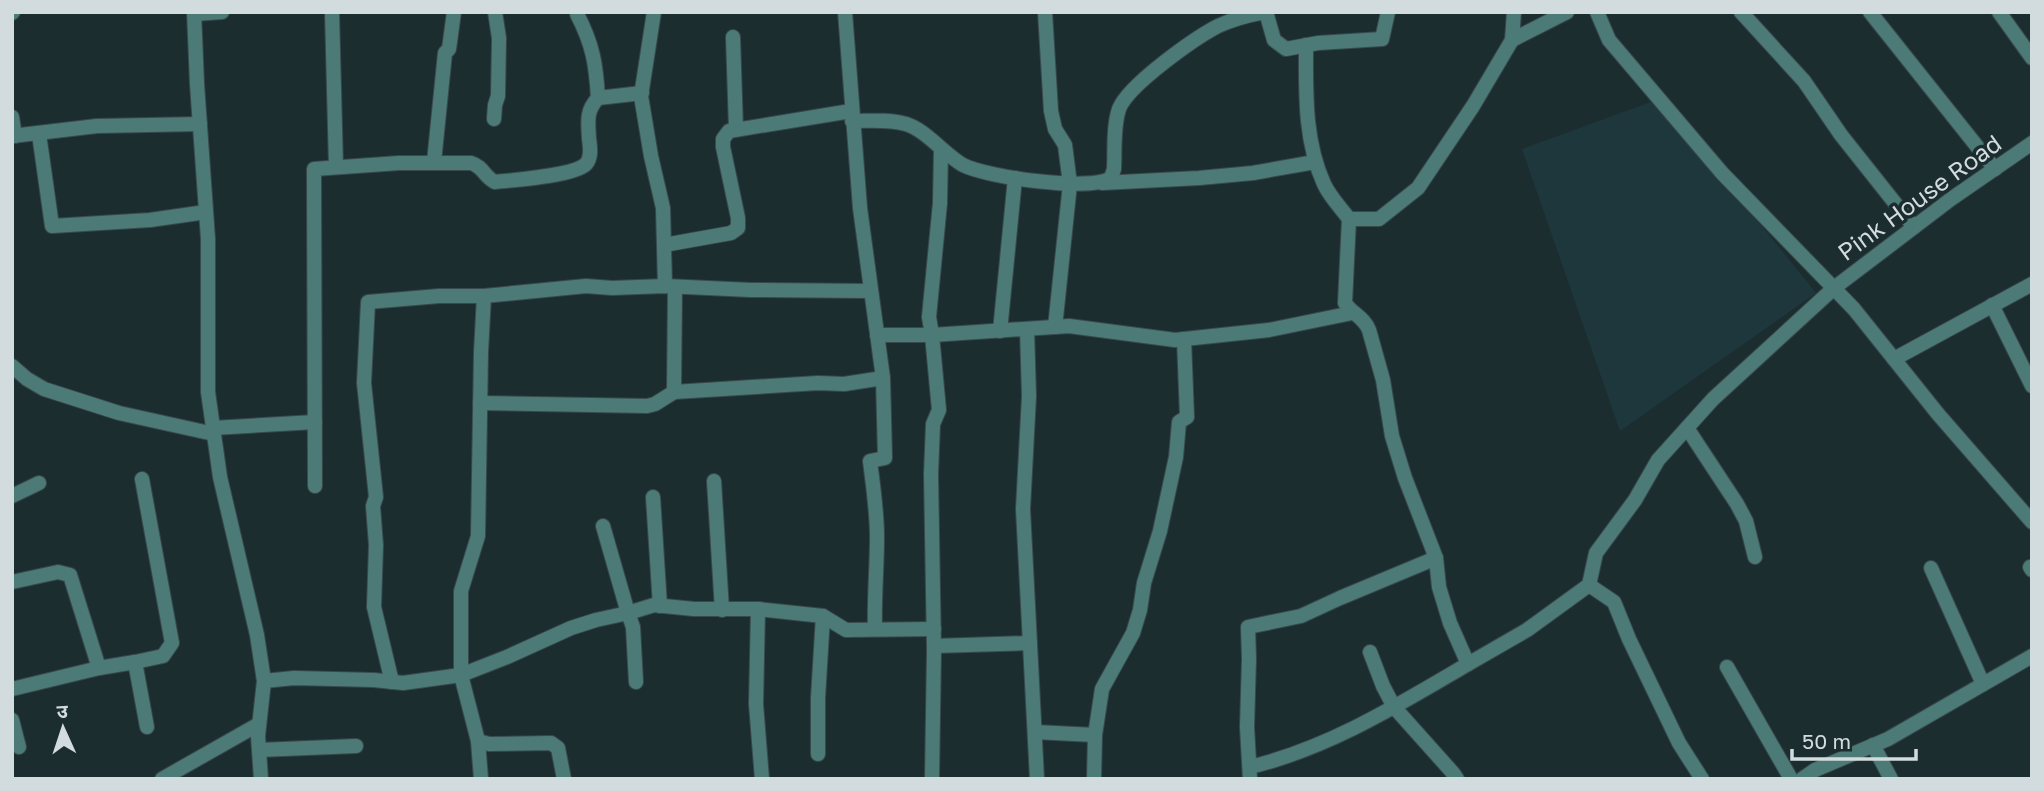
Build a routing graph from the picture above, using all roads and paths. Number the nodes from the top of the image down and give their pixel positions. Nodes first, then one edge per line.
1 (222, 12) edge
2 (332, 12) edge
3 (454, 12) edge
4 (495, 12) edge
5 (654, 12) edge
6 (845, 12) edge
7 (1045, 12) edge
8 (1266, 12) edge
9 (1388, 12) edge
10 (1514, 12) edge
11 (1567, 12) edge
12 (1597, 12) edge
13 (1741, 12) edge
14 (1870, 12) edge
15 (1999, 12) edge
16 (194, 13) edge
17 (577, 14) dead end
18 (733, 37) dead end
19 (1513, 40) junction
20 (1306, 45) junction
21 (2032, 58) edge
22 (642, 93) junction
23 (598, 98) junction
24 (852, 116) junction
25 (12, 117) edge
26 (494, 119) dead end
27 (200, 124) junction
28 (736, 129) junction
29 (39, 134) junction
30 (14, 136) edge
31 (2032, 144) edge
32 (941, 149) junction
33 (434, 162) junction
34 (1315, 162) junction
35 (336, 167) junction
36 (1995, 169) junction
37 (1015, 177) junction
38 (1102, 183) junction
39 (1070, 184) junction
40 (206, 212) junction
41 (1349, 219) junction
42 (1914, 227) junction
43 (664, 245) junction
44 (2032, 284) edge
45 (670, 286) junction
46 (1834, 288) junction
47 (871, 291) junction
48 (484, 296) junction
49 (1992, 305) junction
50 (1352, 313) junction
51 (1055, 327) junction
52 (1027, 329) junction
53 (1000, 331) junction
54 (877, 335) junction
55 (932, 335) junction
56 (1184, 339) junction
57 (1894, 359) junction
58 (15, 372) edge
59 (883, 377) junction
60 (2032, 386) edge
61 (674, 392) junction
62 (480, 403) junction
63 (315, 422) junction
64 (1687, 428) junction
65 (214, 431) junction
66 (142, 479) dead end
67 (714, 481) dead end
68 (39, 483) dead end
69 (315, 486) dead end
70 (12, 496) edge
71 (653, 497) dead end
72 (2032, 522) edge
73 (603, 526) dead end
74 (1755, 557) dead end
75 (1436, 558) junction
76 (1931, 568) dead end
77 (12, 582) edge
78 (1588, 584) junction
79 (660, 606) junction
80 (758, 609) junction
81 (722, 610) junction
82 (628, 613) junction
83 (823, 617) junction
84 (875, 629) junction
85 (934, 629) junction
86 (1030, 643) junction
87 (934, 646) junction
88 (1370, 652) dead end
89 (2032, 656) edge
90 (135, 662) junction
91 (1468, 664) junction
92 (1727, 667) dead end
93 (99, 668) junction
94 (461, 675) junction
95 (264, 681) junction
96 (392, 682) junction
97 (636, 682) dead end
98 (1983, 684) junction
99 (12, 689) edge
100 (1394, 707) junction
101 (12, 720) edge
102 (259, 724) junction
103 (147, 727) dead end
104 (1035, 732) junction
105 (1095, 735) junction
106 (478, 741) junction
107 (356, 746) dead end
108 (1873, 746) junction
109 (19, 747) dead end
110 (259, 750) junction
111 (818, 754) dead end
112 (1250, 773) edge
113 (162, 779) edge
114 (261, 779) edge
115 (481, 779) edge
116 (564, 779) edge
117 (762, 779) edge
118 (932, 779) edge
119 (1037, 779) edge
120 (1094, 779) edge
121 (1457, 779) edge
122 (1702, 779) edge
123 (1791, 779) edge
124 (1802, 779) edge
125 (1891, 779) edge

1 - 16 street
2 - 35 street
3 - 33 street
4 - 26 street
5 - 22 street
6 - 24 street
7 - 39 street
8 - 20 street
8 - 38 street
9 - 20 street
10 - 19 street
11 - 19 street
12 - 46 street
13 - 42 street
14 - 36 street
15 - 21 street
16 - 27 street
17 - 23 street
18 - 28 street
19 - 41 street
20 - 34 street
22 - 23 street
22 - 43 street
23 - 33 street
24 - 28 street
24 - 32 street
24 - 47 street
25 - 30 street
27 - 29 street
27 - 40 street
28 - 43 street
29 - 30 street
29 - 40 street
31 - 36 street, Pink House Road
32 - 37 street
32 - 55 street
33 - 35 street
34 - 38 street
34 - 41 street
35 - 63 street
36 - 42 street, Pink House Road
37 - 39 street
37 - 53 street
38 - 39 street
39 - 51 street
40 - 65 street
41 - 50 street
42 - 46 street, Pink House Road
43 - 45 street
44 - 49 street
45 - 47 street
45 - 48 street
45 - 61 street
46 - 57 street
46 - 64 street, Pink House Road
47 - 54 street
48 - 62 street
48 - 96 street
49 - 57 street
49 - 60 street
50 - 56 street
50 - 75 street
51 - 52 street
51 - 56 street
52 - 53 street
52 - 86 street
53 - 55 street
54 - 55 street
54 - 59 street
55 - 85 street
56 - 105 street
57 - 72 street
58 - 65 street
59 - 61 street
59 - 84 street
61 - 62 street
62 - 94 street
63 - 65 street
63 - 69 street
64 - 74 street
64 - 78 street, Pink House Road
65 - 95 street
66 - 90 street
67 - 81 street
68 - 70 street
71 - 79 street
73 - 82 street
75 - 91 street
75 - 112 street
76 - 98 street
77 - 93 street
78 - 91 street
78 - 122 street
79 - 81 street
79 - 82 street
80 - 81 street
80 - 83 street
80 - 117 street
82 - 94 street
82 - 97 street
83 - 84 street
83 - 111 street
84 - 85 street
85 - 87 street
86 - 87 street
86 - 104 street
87 - 118 street
88 - 100 street
89 - 98 street
90 - 93 street
90 - 103 street
91 - 100 street
92 - 123 street
93 - 99 street
94 - 96 street
94 - 106 street
95 - 96 street
95 - 102 street
98 - 108 street
100 - 112 street
100 - 121 street
101 - 109 street
102 - 110 street
102 - 113 street
104 - 105 street
104 - 119 street
105 - 120 street
106 - 115 street
106 - 116 street
107 - 110 street
108 - 124 street
108 - 125 street
110 - 114 street

